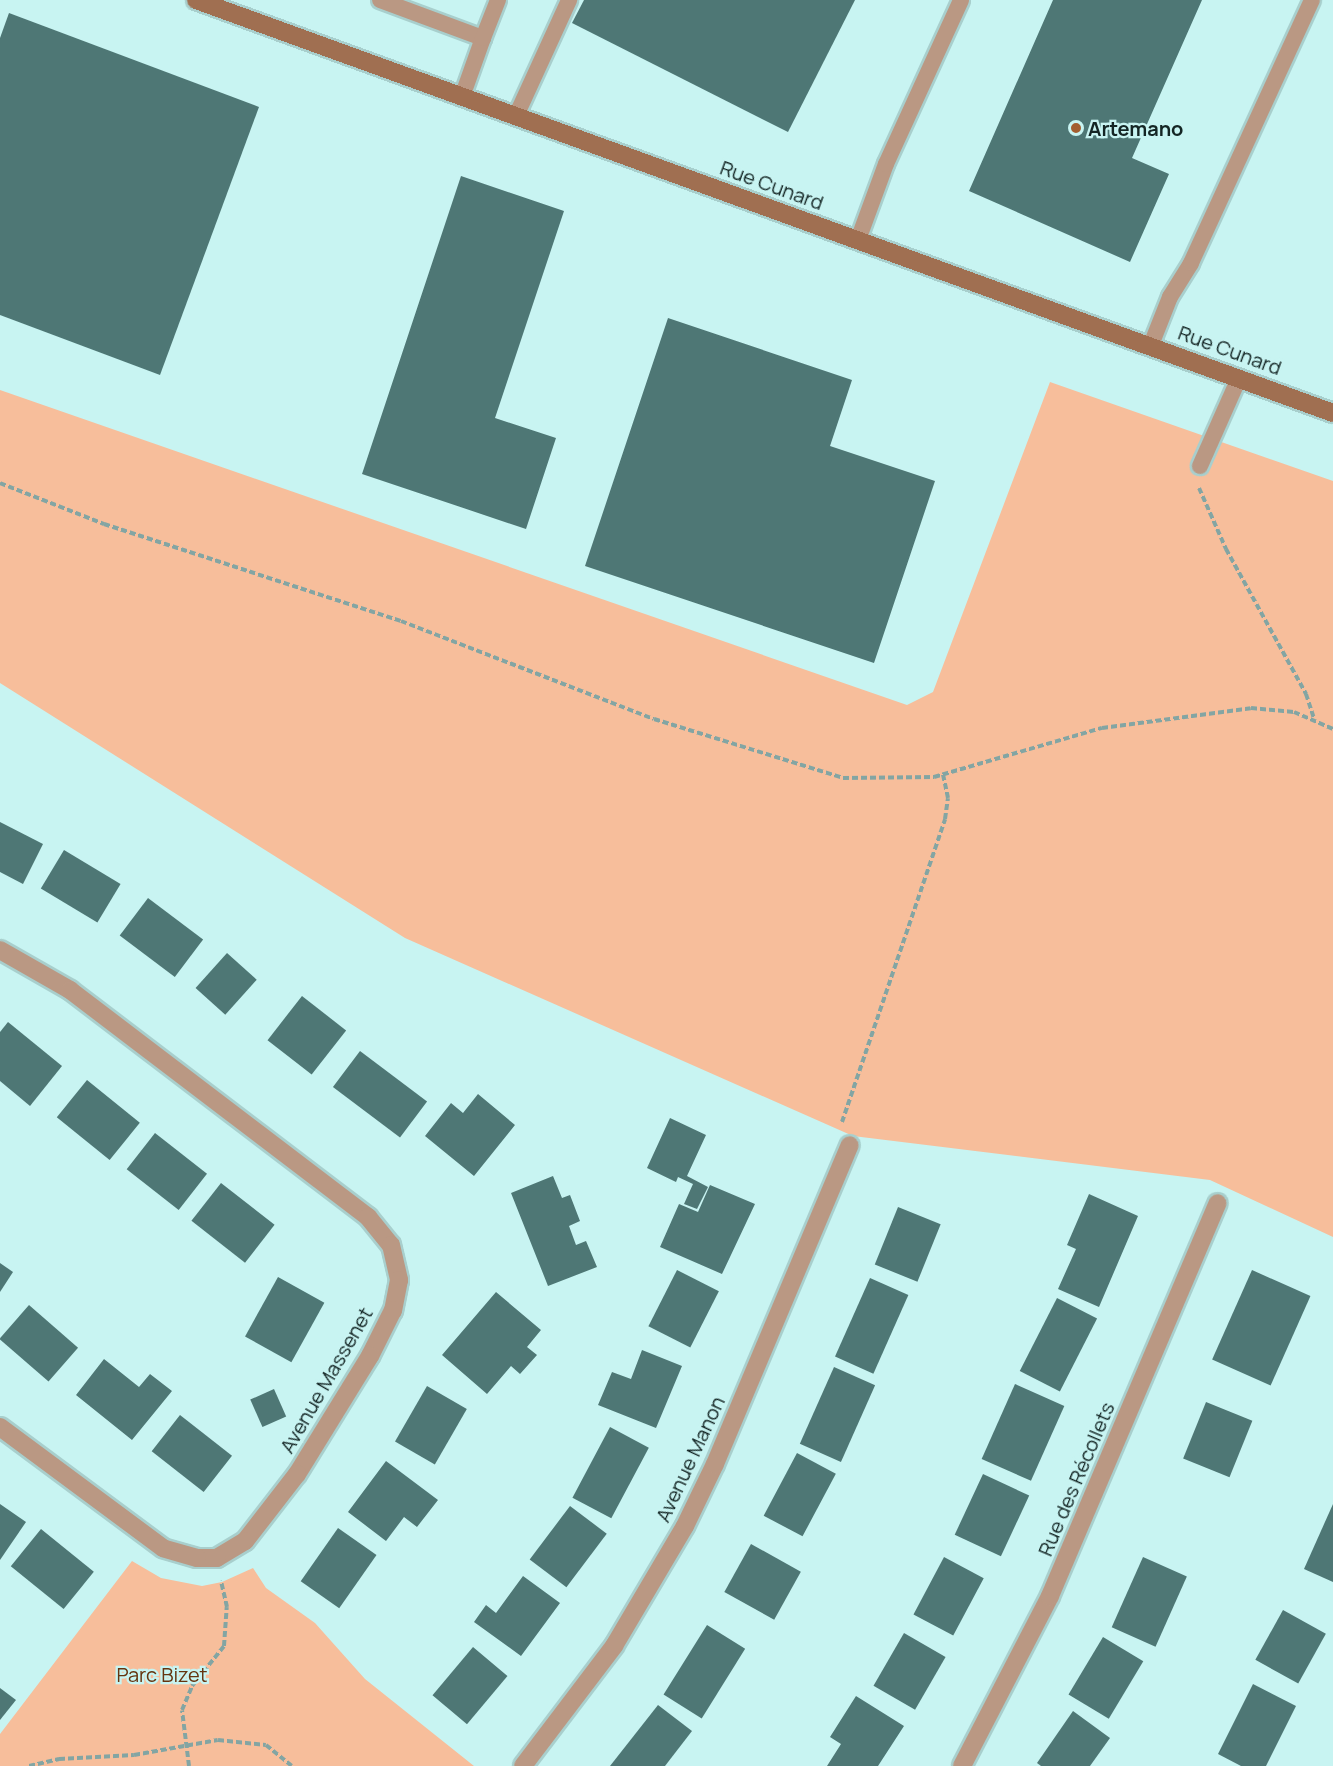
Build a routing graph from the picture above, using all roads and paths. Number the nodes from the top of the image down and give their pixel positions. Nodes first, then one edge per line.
1 (196, 0) edge
2 (380, 0) edge
3 (498, 0) edge
4 (569, 0) edge
5 (961, 0) edge
6 (1311, 0) edge
7 (483, 38) junction
8 (462, 97) junction
9 (516, 116) junction
10 (858, 240) junction
11 (1151, 345) junction
12 (1239, 378) junction
13 (1333, 412) edge
14 (1200, 466) joint
15 (0, 483) edge
16 (1314, 719) junction
17 (1333, 729) edge
18 (943, 774) junction
19 (0, 950) edge
20 (840, 1127) dead end
21 (850, 1145) dead end
22 (1218, 1203) dead end
23 (0, 1427) edge
24 (220, 1579) dead end
25 (184, 1745) junction
26 (29, 1766) edge
27 (189, 1766) edge
28 (292, 1766) edge
29 (523, 1766) edge
30 (962, 1766) edge

1 - 8 street, Rue Cunard
2 - 7 lane
3 - 7 lane
4 - 9 lane
5 - 10 lane
6 - 11 lane
7 - 8 lane
8 - 9 street, Rue Cunard
9 - 10 street, Rue Cunard
10 - 11 street, Rue Cunard
11 - 12 street, Rue Cunard
12 - 13 street, Rue Cunard
12 - 14 lane
14 - 16 path
15 - 18 path
16 - 17 path
16 - 18 path
18 - 20 path
19 - 23 street, Avenue Massenet
21 - 29 street, Avenue Manon
22 - 30 street, Rue des Récollets
24 - 25 path
25 - 26 path
25 - 27 path
25 - 28 path

